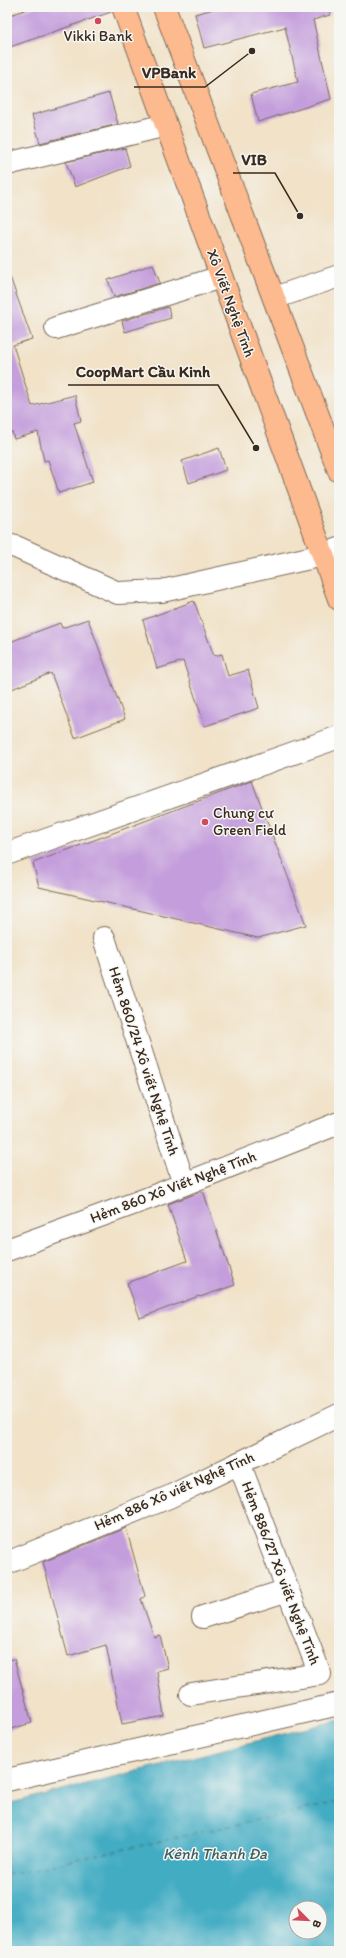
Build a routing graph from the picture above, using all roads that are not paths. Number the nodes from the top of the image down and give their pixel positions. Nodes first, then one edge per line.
1 (123, 7) edge
2 (164, 7) edge
3 (166, 125) junction
4 (7, 164) edge
5 (339, 276) edge
6 (221, 277) junction
7 (274, 298) junction
8 (56, 328) dead end
9 (339, 471) edge
10 (7, 545) edge
11 (331, 552) edge
12 (339, 599) edge
13 (339, 737) edge
14 (9, 853) dead end
15 (104, 938) dead end
16 (339, 1123) edge
17 (184, 1184) junction
18 (7, 1250) edge
19 (339, 1415) edge
20 (239, 1463) junction
21 (7, 1563) edge
22 (288, 1590) junction
23 (203, 1617) dead end
24 (191, 1694) dead end
25 (339, 1704) edge
26 (7, 1780) edge

1 - 3 main road, Xô Viết Nghệ Tĩnh
2 - 7 main road
3 - 4 street
3 - 6 main road, Xô Viết Nghệ Tĩnh
5 - 7 street
6 - 8 street
6 - 11 main road, Xô Viết Nghệ Tĩnh
7 - 9 main road
10 - 11 street
11 - 12 main road, Xô Viết Nghệ Tĩnh
13 - 14 street
15 - 17 street, Hẻm 860/24 Xô viết Nghệ Tĩnh
16 - 17 street, Hẻm 860 Xô Viết Nghệ Tĩnh
17 - 18 street, Hẻm 860 Xô Viết Nghệ Tĩnh
19 - 20 street, Hẻm 886 Xô viết Nghệ Tĩnh
20 - 21 street, Hẻm 886 Xô viết Nghệ Tĩnh
20 - 22 street, Hẻm 886/27 Xô viết Nghệ Tĩnh
22 - 23 street
22 - 24 street, Hẻm 886/27 Xô viết Nghệ Tĩnh
25 - 26 street

